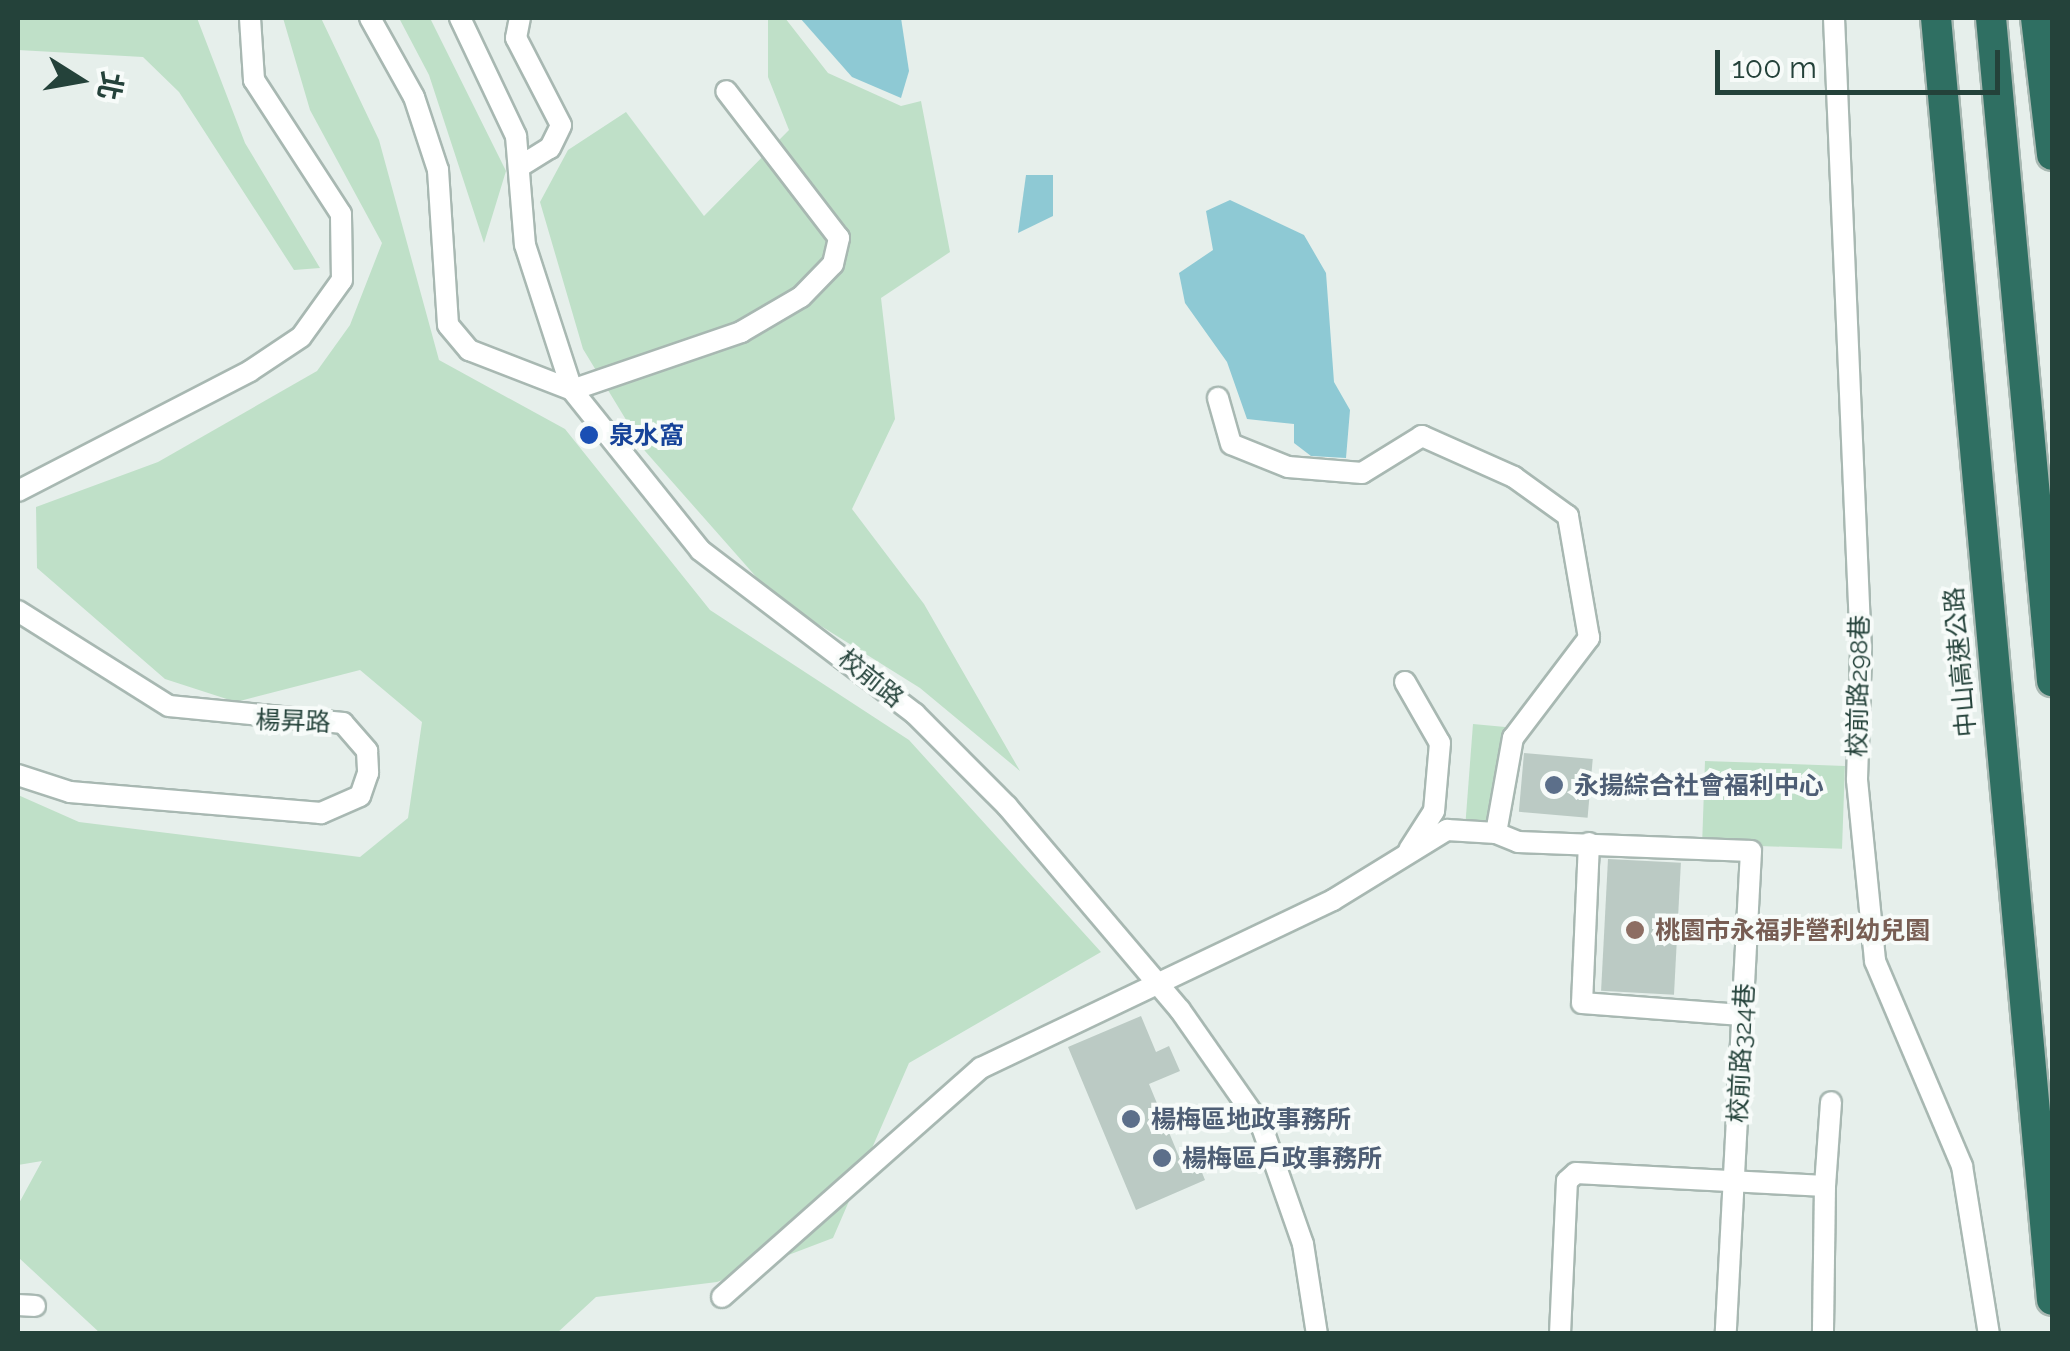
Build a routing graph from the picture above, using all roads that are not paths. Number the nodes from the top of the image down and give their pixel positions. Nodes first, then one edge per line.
1 (250, 18) edge
2 (370, 18) edge
3 (460, 18) edge
4 (520, 18) edge
5 (1834, 18) edge
6 (1936, 18) edge
7 (1991, 18) edge
8 (2037, 24) edge
9 (2052, 69) edge
10 (726, 91) dead end
11 (2052, 155) edge
12 (519, 167) junction
13 (572, 390) junction
14 (1218, 398) dead end
15 (18, 490) edge
16 (18, 611) edge
17 (1406, 682) dead end
18 (2052, 682) edge
19 (18, 774) edge
20 (1496, 832) junction
21 (1589, 843) junction
22 (1403, 860) junction
23 (1154, 979) junction
24 (1742, 1015) junction
25 (1831, 1102) dead end
26 (1734, 1182) junction
27 (1825, 1186) junction
28 (722, 1298) dead end
29 (2052, 1300) edge
30 (1317, 1334) edge
31 (1560, 1334) edge
32 (1726, 1334) edge
33 (1823, 1334) edge
34 (1989, 1334) edge

1 - 15 street
2 - 13 street
3 - 12 street, 校前路
4 - 12 street
5 - 34 street, 校前路298巷
6 - 29 highway, 中山高速公路
7 - 18 highway
8 - 9 street
8 - 11 highway
10 - 13 street
12 - 13 street, 校前路
13 - 23 street, 校前路
14 - 20 street
16 - 19 street, 楊昇路
17 - 22 street
20 - 21 street, 校前路324巷
20 - 22 street, 校前路324巷
21 - 24 street
21 - 24 street, 校前路324巷
22 - 23 street, 校前路324巷
23 - 28 street, 校前路324巷
23 - 30 street, 校前路
24 - 26 street, 校前路324巷
25 - 27 street
26 - 27 street
26 - 31 street
26 - 32 street, 校前路324巷
27 - 33 street

